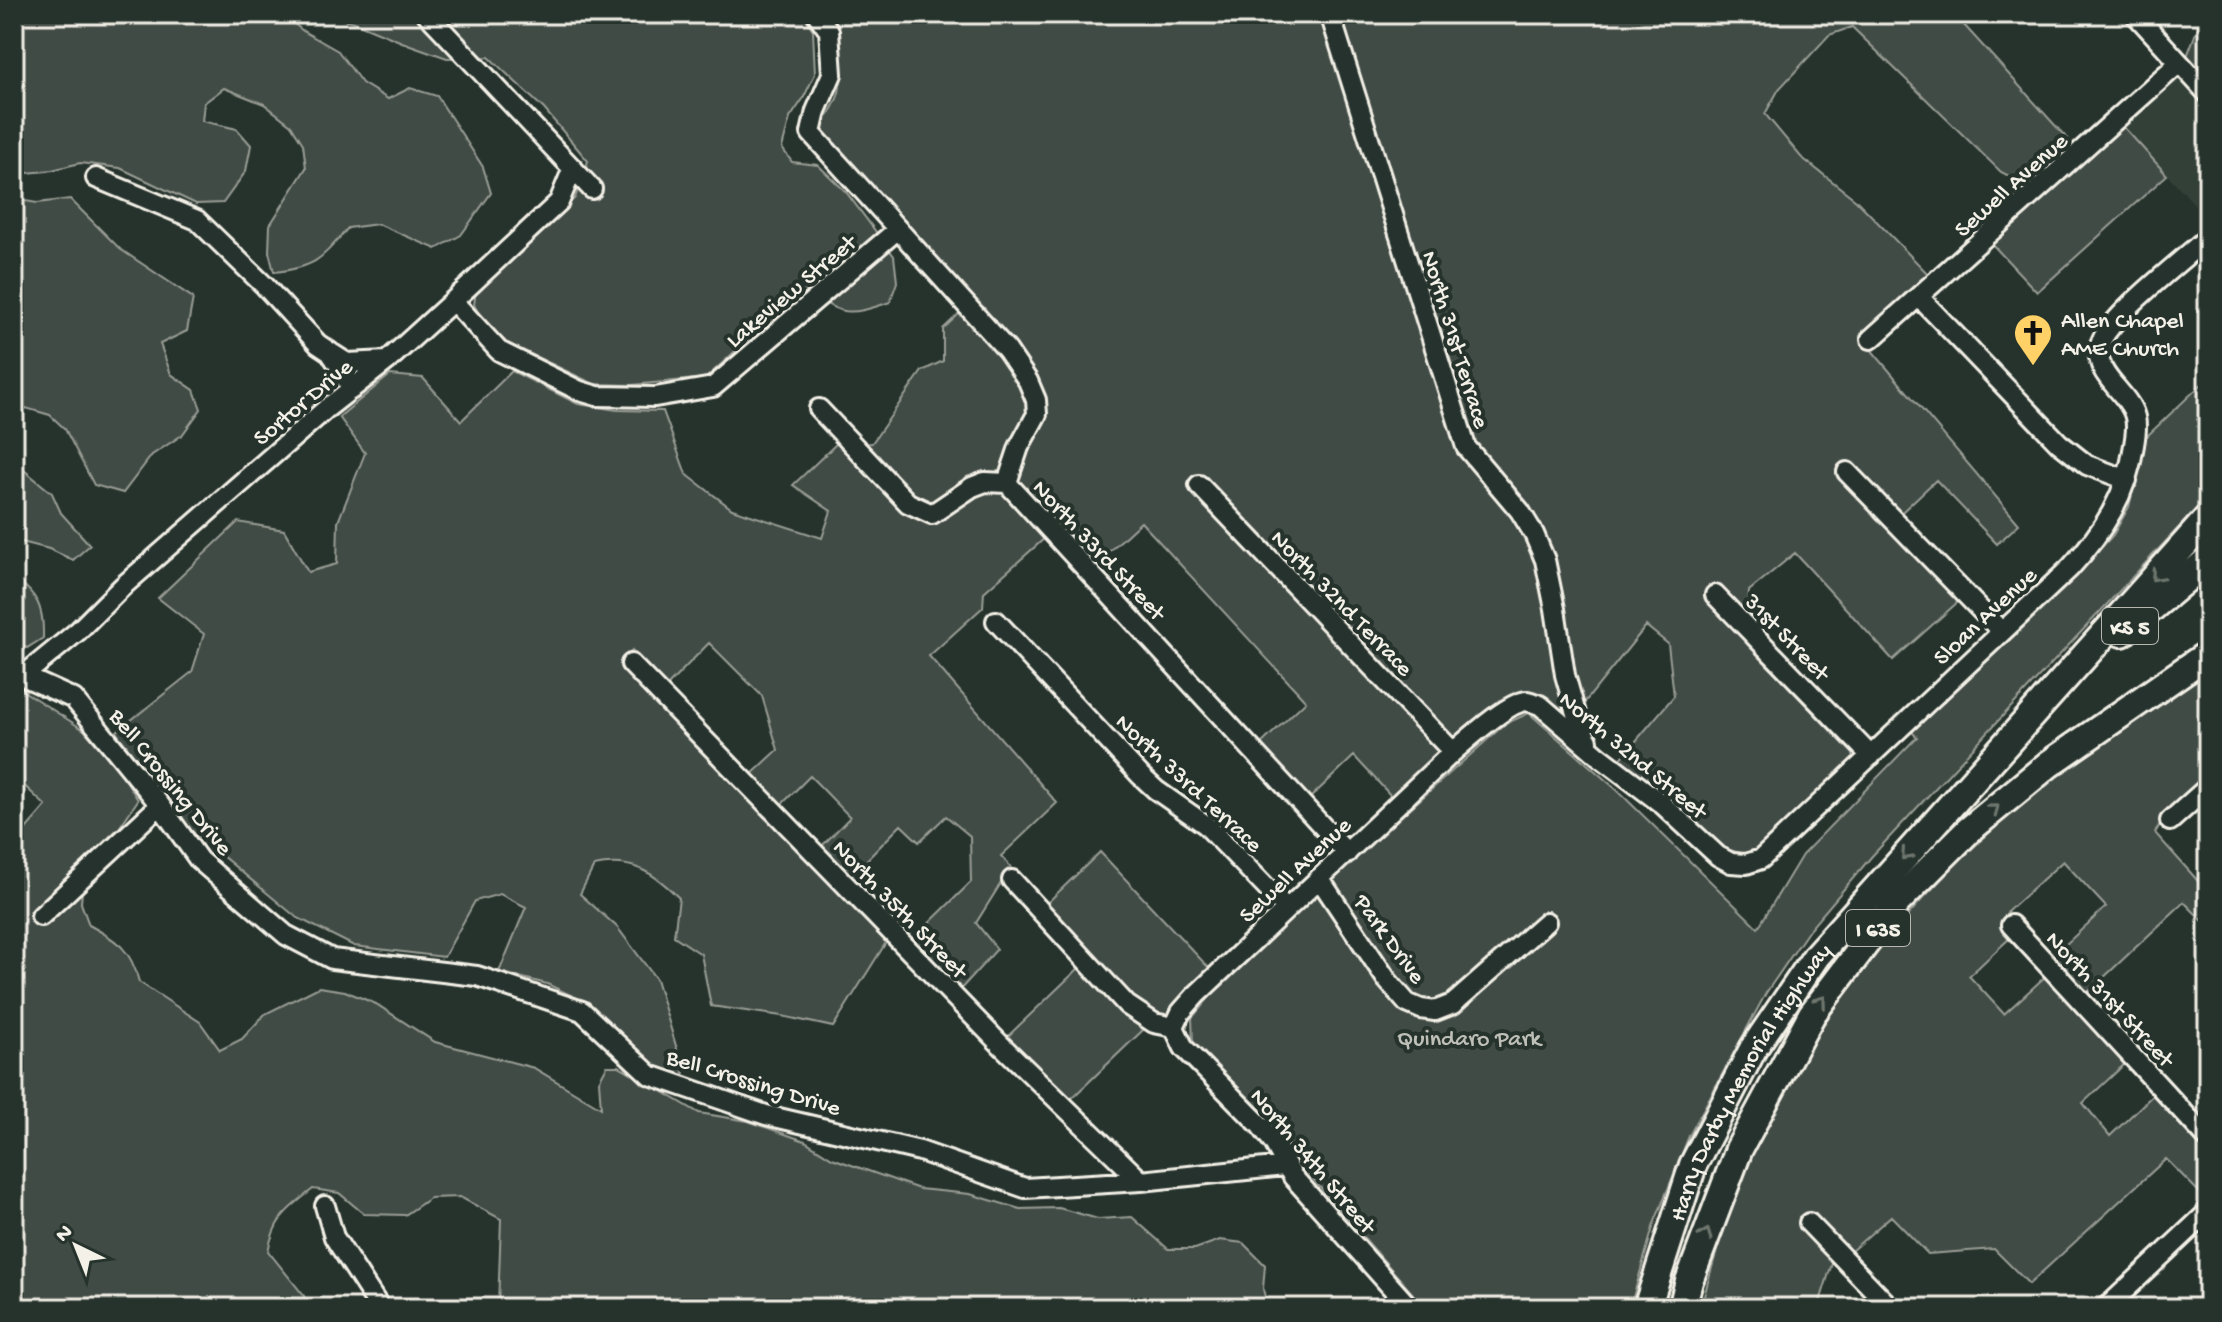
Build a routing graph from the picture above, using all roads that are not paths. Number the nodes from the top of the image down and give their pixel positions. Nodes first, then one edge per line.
1 (427, 14) edge
2 (817, 14) edge
3 (1330, 14) edge
4 (2135, 14) edge
5 (2179, 63) junction
6 (2208, 94) edge
7 (573, 168) junction
8 (96, 178) dead end
9 (592, 189) dead end
10 (897, 230) junction
11 (2208, 237) edge
12 (1919, 297) junction
13 (453, 301) junction
14 (1871, 339) dead end
15 (330, 352) junction
16 (387, 361) junction
17 (351, 390) junction
18 (819, 409) dead end
19 (1847, 472) dead end
20 (2127, 480) junction
21 (1007, 483) junction
22 (1199, 485) dead end
23 (2208, 518) edge
24 (2208, 560) edge
25 (1715, 595) dead end
26 (996, 621) dead end
27 (2001, 631) junction
28 (2208, 654) edge
29 (631, 664) dead end
30 (19, 674) edge
31 (2051, 691) junction
32 (1593, 751) junction
33 (1453, 752) junction
34 (1871, 756) junction
35 (2208, 787) edge
36 (160, 805) junction
37 (2170, 821) dead end
38 (1347, 853) junction
39 (1746, 864) joint
40 (1319, 878) junction
41 (1012, 880) dead end
42 (1286, 908) junction
43 (41, 916) dead end
44 (1546, 922) dead end
45 (2011, 925) dead end
46 (1174, 1027) junction
47 (2208, 1139) edge
48 (1285, 1166) junction
49 (1141, 1181) junction
50 (325, 1206) dead end
51 (2208, 1212) edge
52 (1809, 1223) dead end
53 (2117, 1304) edge
54 (380, 1308) edge
55 (1410, 1308) edge
56 (1647, 1308) edge
57 (1682, 1308) edge
58 (1891, 1308) edge

1 - 7 street
2 - 10 street, North 33rd Street
3 - 32 street, North 31st Terrace
4 - 5 street
5 - 6 street
5 - 12 street, Sewell Avenue
7 - 9 street
7 - 13 street, Sortor Drive
8 - 15 street
10 - 13 street, Lakeview Street
10 - 21 street, North 33rd Street
11 - 20 street, Sloan Avenue
12 - 14 street, Sewell Avenue
12 - 20 street
13 - 16 street, Sortor Drive
15 - 16 street
15 - 17 street
16 - 17 street, Sortor Drive
17 - 30 street, Sortor Drive
18 - 21 street
19 - 27 street
20 - 27 street, Sloan Avenue
21 - 38 street, North 33rd Street
22 - 33 street, North 32nd Terrace
23 -> 31 highway, Harry Darby Memorial Highway / I 635
24 - 31 highway, KS 5
25 - 34 street, 31st Street
26 - 42 street, North 33rd Terrace
27 - 34 street, Sloan Avenue
57 -> 28 highway, Harry Darby Memorial Highway / I 635
29 - 49 street, North 35th Street
30 - 36 street, Bell Crossing Drive
31 -> 56 highway, Harry Darby Memorial Highway / I 635
32 - 33 street, North 32nd Street
32 - 39 street, North 32nd Street
33 - 38 street, Sewell Avenue
34 - 39 street, Sloan Avenue
35 - 37 street
36 - 43 street
36 - 49 street, Bell Crossing Drive
38 - 40 street, Sewell Avenue
40 - 42 street, Sewell Avenue
40 - 44 street, Park Drive
41 - 46 street
42 - 46 street, Sewell Avenue
45 - 47 street, North 31st Street
46 - 48 street, North 34th Street
48 - 49 street, Bell Crossing Drive
48 - 55 street, North 34th Street
50 - 54 street
51 - 53 street
52 - 58 street

